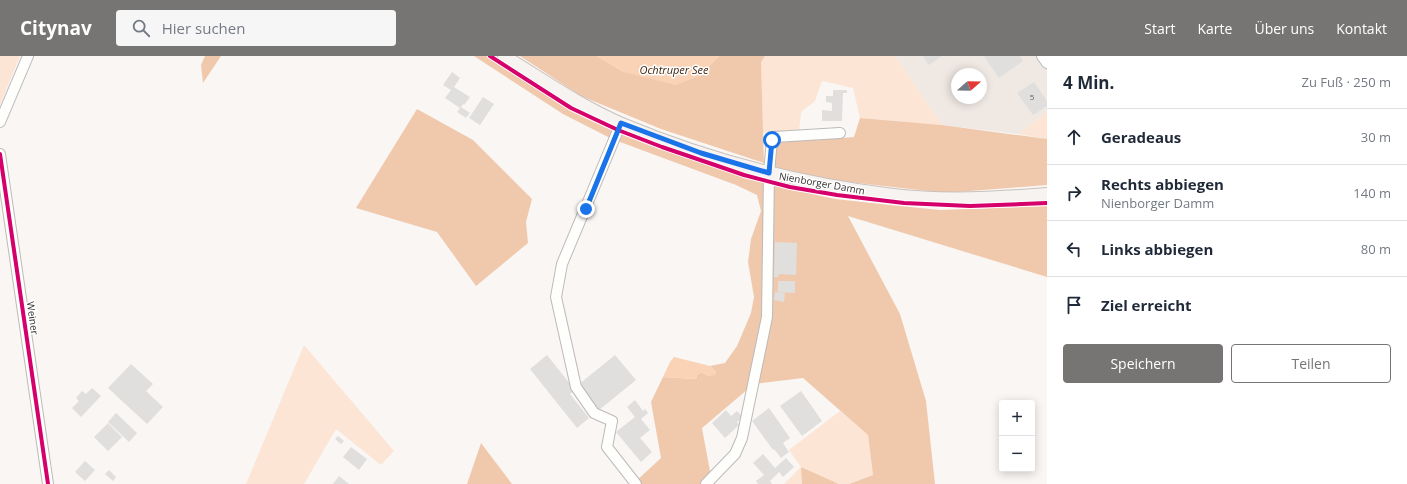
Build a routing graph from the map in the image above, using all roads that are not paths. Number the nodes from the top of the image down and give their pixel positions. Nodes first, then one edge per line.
1 (28, 56) edge
2 (504, 56) edge
3 (1042, 56) edge
4 (1047, 63) edge
5 (0, 122) edge
6 (621, 123) junction
7 (840, 133) dead end
8 (0, 154) edge
9 (769, 173) junction
10 (3, 189) edge
11 (1047, 194) edge
12 (48, 484) edge
13 (636, 484) edge
14 (706, 484) edge

1 - 5 street
2 - 6 main road, Nienborger Damm
3 - 4 street
6 - 9 main road, Nienborger Damm
6 - 13 street
7 - 9 street
8 - 10 street, Weiner
9 - 11 main road, Nienborger Damm
9 - 14 street
10 - 12 street, Weiner

